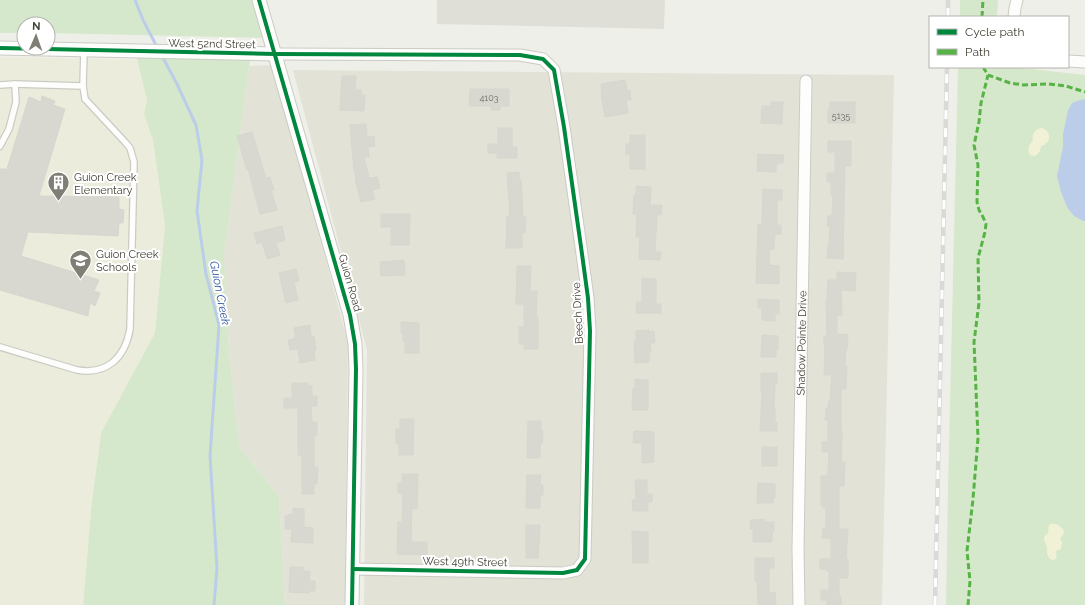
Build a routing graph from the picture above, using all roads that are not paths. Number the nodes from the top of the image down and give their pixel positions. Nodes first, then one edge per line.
1 (259, 0) edge
2 (1017, 0) edge
3 (1014, 16) edge
4 (0, 48) edge
5 (84, 50) junction
6 (275, 54) junction
7 (543, 59) joint
8 (1069, 61) edge
9 (1085, 62) edge
10 (806, 81) dead end
11 (0, 84) edge
12 (15, 84) junction
13 (83, 86) junction
14 (0, 146) edge
15 (0, 347) edge
16 (353, 569) junction
17 (577, 570) joint
18 (352, 605) edge
19 (799, 605) edge

1 - 6 street, Guion Road
2 - 3 street
4 - 5 street, West 52nd Street
5 - 6 street, West 52nd Street
5 - 13 lane
6 - 7 street, West 52nd Street
6 - 16 street, Guion Road
7 - 17 street, Beech Drive
8 - 9 street
10 - 19 street, Shadow Pointe Drive
11 - 12 lane
12 - 13 lane
12 - 14 lane
13 - 15 lane
16 - 17 street, West 49th Street
16 - 18 street, Guion Road

